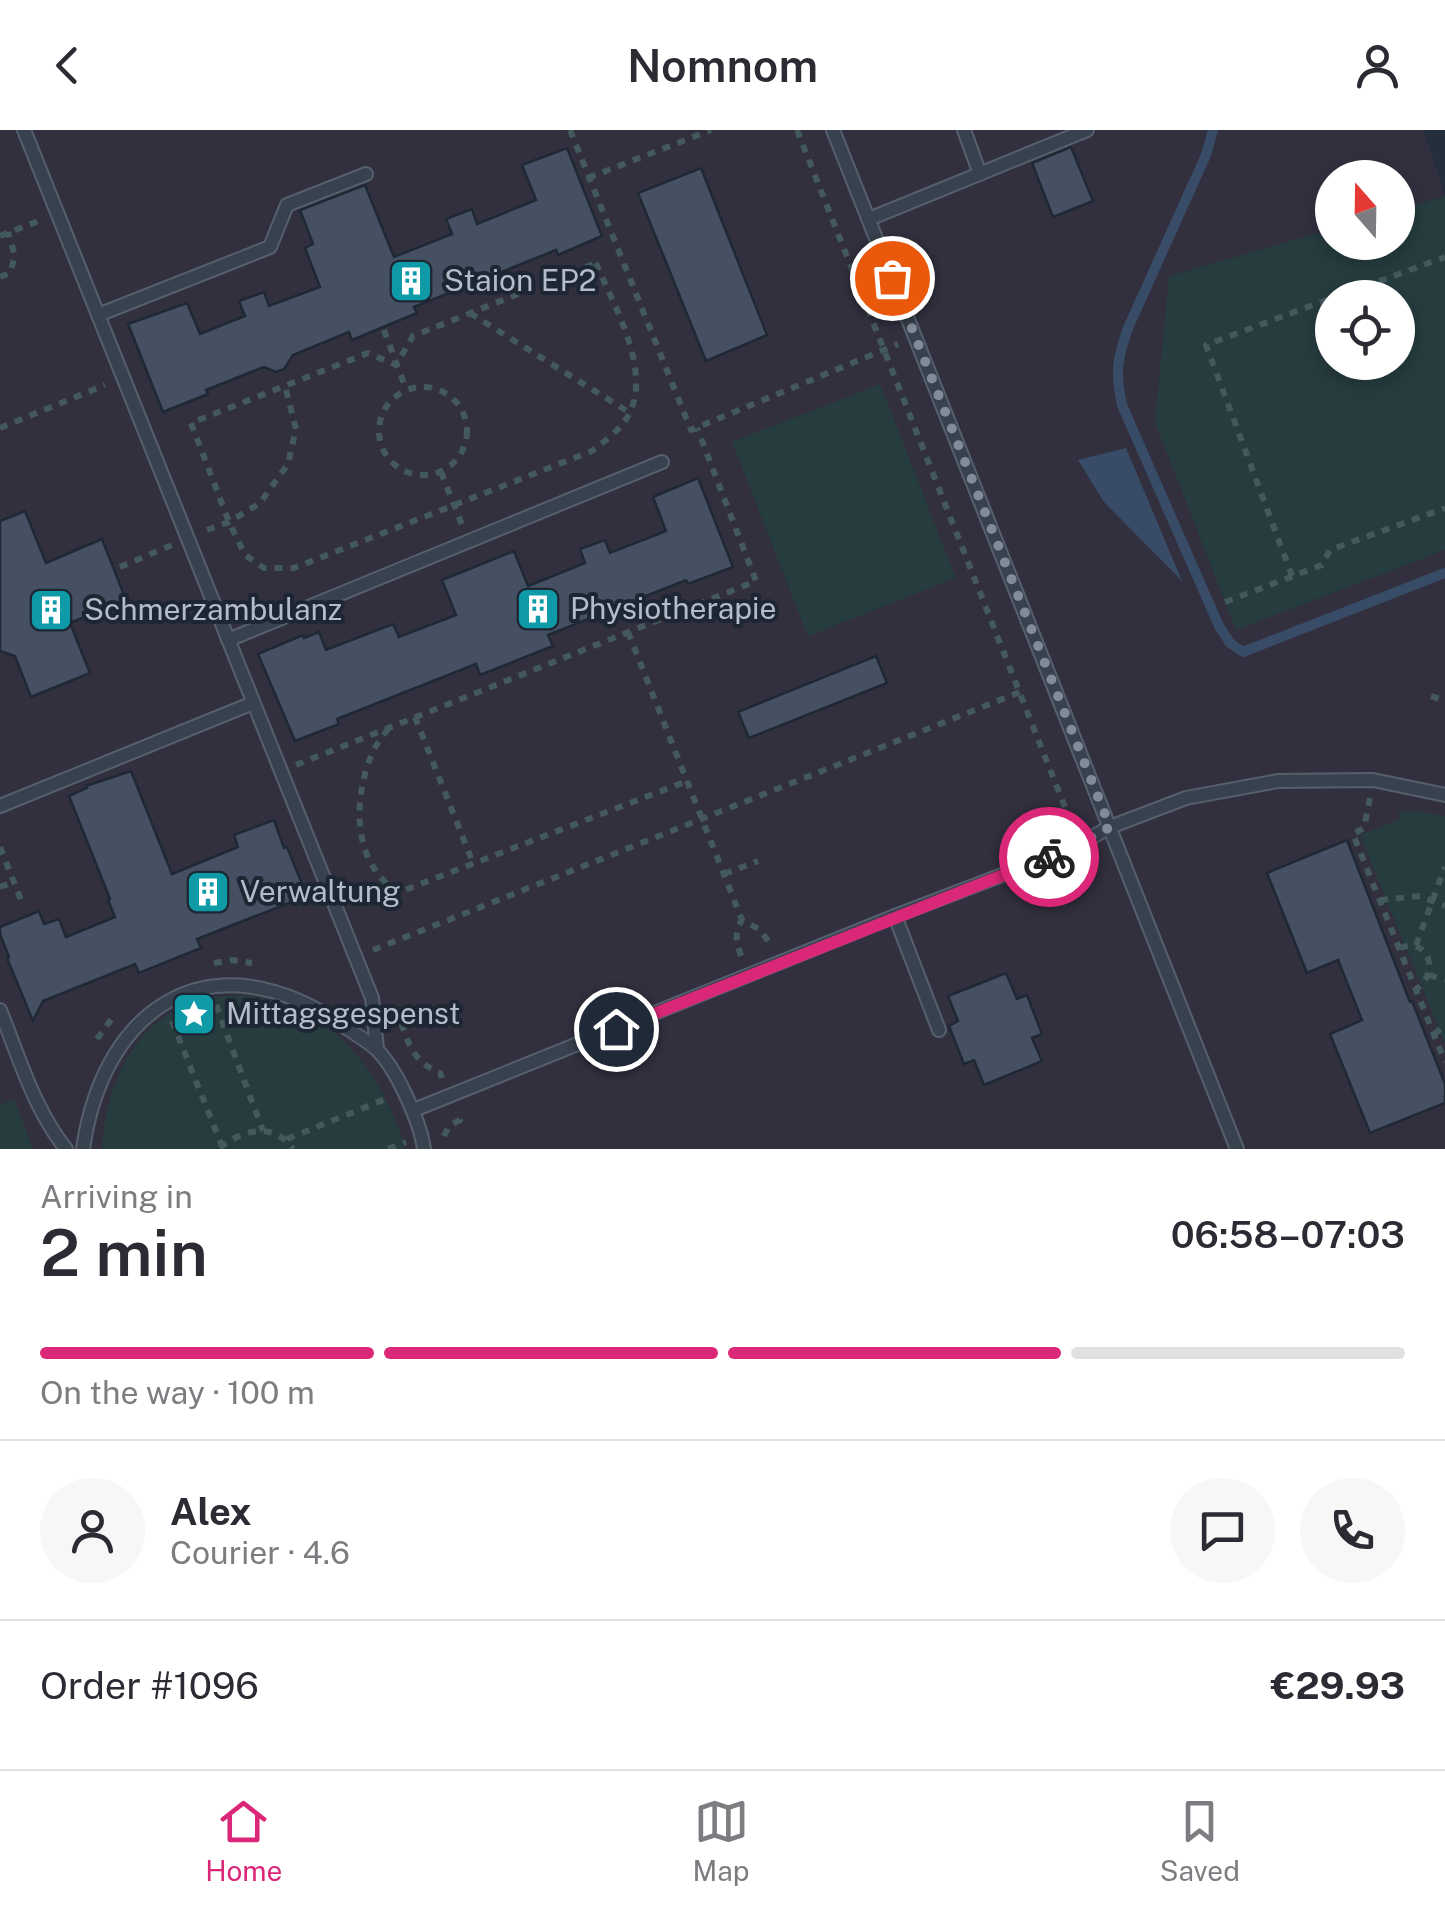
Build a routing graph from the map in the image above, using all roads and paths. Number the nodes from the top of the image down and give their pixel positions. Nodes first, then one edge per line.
1 (24, 130) edge
2 (570, 130) edge
3 (710, 130) edge
4 (797, 130) edge
5 (833, 130) edge
6 (964, 130) edge
7 (1087, 130) edge
8 (366, 174) dead end
9 (980, 174) junction
10 (588, 178) junction
11 (57, 213) junction
12 (869, 219) junction
13 (4, 234) edge
14 (1445, 257) edge
15 (0, 277) edge
16 (1383, 280) edge
17 (1315, 305) edge
18 (469, 313) junction
19 (98, 315) junction
20 (384, 330) dead end
21 (916, 337) junction
22 (884, 350) junction
23 (396, 365) junction
24 (123, 378) junction
25 (284, 386) junction
26 (406, 390) junction
27 (630, 413) junction
28 (0, 428) edge
29 (697, 428) junction
30 (662, 462) dead end
31 (441, 472) junction
32 (454, 505) junction
33 (1445, 508) edge
34 (229, 522) junction
35 (187, 538) junction
36 (468, 540) junction
37 (120, 568) dead end
38 (1292, 576) junction
39 (1225, 602) dead end
40 (628, 632) junction
41 (228, 640) junction
42 (1020, 692) junction
43 (1430, 696) dead end
44 (1445, 701) edge
45 (253, 703) junction
46 (416, 716) junction
47 (388, 728) junction
48 (281, 771) junction
49 (1373, 780) junction
50 (687, 781) junction
51 (1445, 795) edge
52 (0, 806) edge
53 (702, 818) junction
54 (1110, 827) junction
55 (1080, 844) junction
56 (0, 846) edge
57 (758, 861) dead end
58 (473, 863) junction
59 (1445, 867) edge
60 (724, 874) junction
61 (14, 882) junction
62 (0, 887) edge
63 (1380, 900) junction
64 (1432, 900) junction
65 (23, 905) dead end
66 (1445, 906) edge
67 (894, 916) junction
68 (742, 920) junction
69 (1416, 945) junction
70 (1400, 948) junction
71 (378, 962) dead end
72 (778, 964) junction
73 (748, 975) junction
74 (1429, 975) junction
75 (1445, 980) edge
76 (209, 986) junction
77 (1416, 989) junction
78 (389, 992) dead end
79 (164, 1002) junction
80 (0, 1010) edge
81 (1445, 1026) edge
82 (939, 1030) dead end
83 (1434, 1034) junction
84 (376, 1049) junction
85 (1445, 1062) edge
86 (404, 1092) junction
87 (450, 1096) junction
88 (414, 1110) junction
89 (263, 1131) junction
90 (287, 1139) junction
91 (221, 1147) edge
92 (66, 1149) edge
93 (84, 1149) edge
94 (293, 1149) edge
95 (424, 1149) edge
96 (443, 1149) edge
97 (1236, 1149) edge

1 - 11 lane
2 - 10 path
3 - 10 path
4 - 22 path
5 - 12 lane
6 - 9 lane
7 - 9 lane
8 - 19 lane
9 - 12 lane
10 - 29 path
11 - 13 path
11 - 19 lane
12 - 21 lane
13 - 15 path
14 - 16 path
17 - 38 path
18 - 23 path
18 - 27 path
18 - 27 path
19 - 24 lane
20 - 23 path
21 - 22 path
21 - 54 lane
22 - 29 path
22 - 42 path
23 - 25 path
23 - 26 path
24 - 28 path
24 - 35 lane
25 - 34 path
25 - 34 path
26 - 31 path
26 - 31 path
27 - 32 path
29 - 40 path
30 - 36 lane
31 - 32 path
32 - 34 path
32 - 36 path
33 - 38 path
34 - 35 path
35 - 37 path
35 - 41 lane
36 - 41 lane
38 - 39 path
40 - 46 path
40 - 50 path
41 - 45 lane
42 - 53 path
42 - 55 path
43 - 44 path
45 - 48 lane
45 - 52 lane
46 - 47 path
46 - 58 path
47 - 48 path
47 - 58 path
48 - 84 lane
49 - 51 lane
49 - 54 lane
49 - 63 path
50 - 53 path
50 - 58 path
53 - 60 path
53 - 71 path
54 - 55 lane
54 - 97 lane
55 - 67 lane
56 - 61 path
57 - 60 path
59 - 64 path
60 - 68 path
61 - 62 path
61 - 65 path
63 - 64 path
63 - 70 path
64 - 66 path
64 - 69 path
67 - 72 lane
67 - 82 lane
68 - 72 path
68 - 73 path
69 - 70 path
69 - 74 path
70 - 77 path
72 - 73 lane
73 - 87 lane
74 - 75 path
74 - 77 path
76 - 79 lane
76 - 84 lane
76 - 89 path
77 - 83 path
78 - 87 path
79 - 91 path
79 - 93 lane
80 - 92 lane
81 - 83 path
83 - 85 path
84 - 86 lane
86 - 88 lane
86 - 90 path
87 - 88 lane
87 - 96 path
88 - 95 lane
89 - 90 path
89 - 91 path
90 - 94 path

